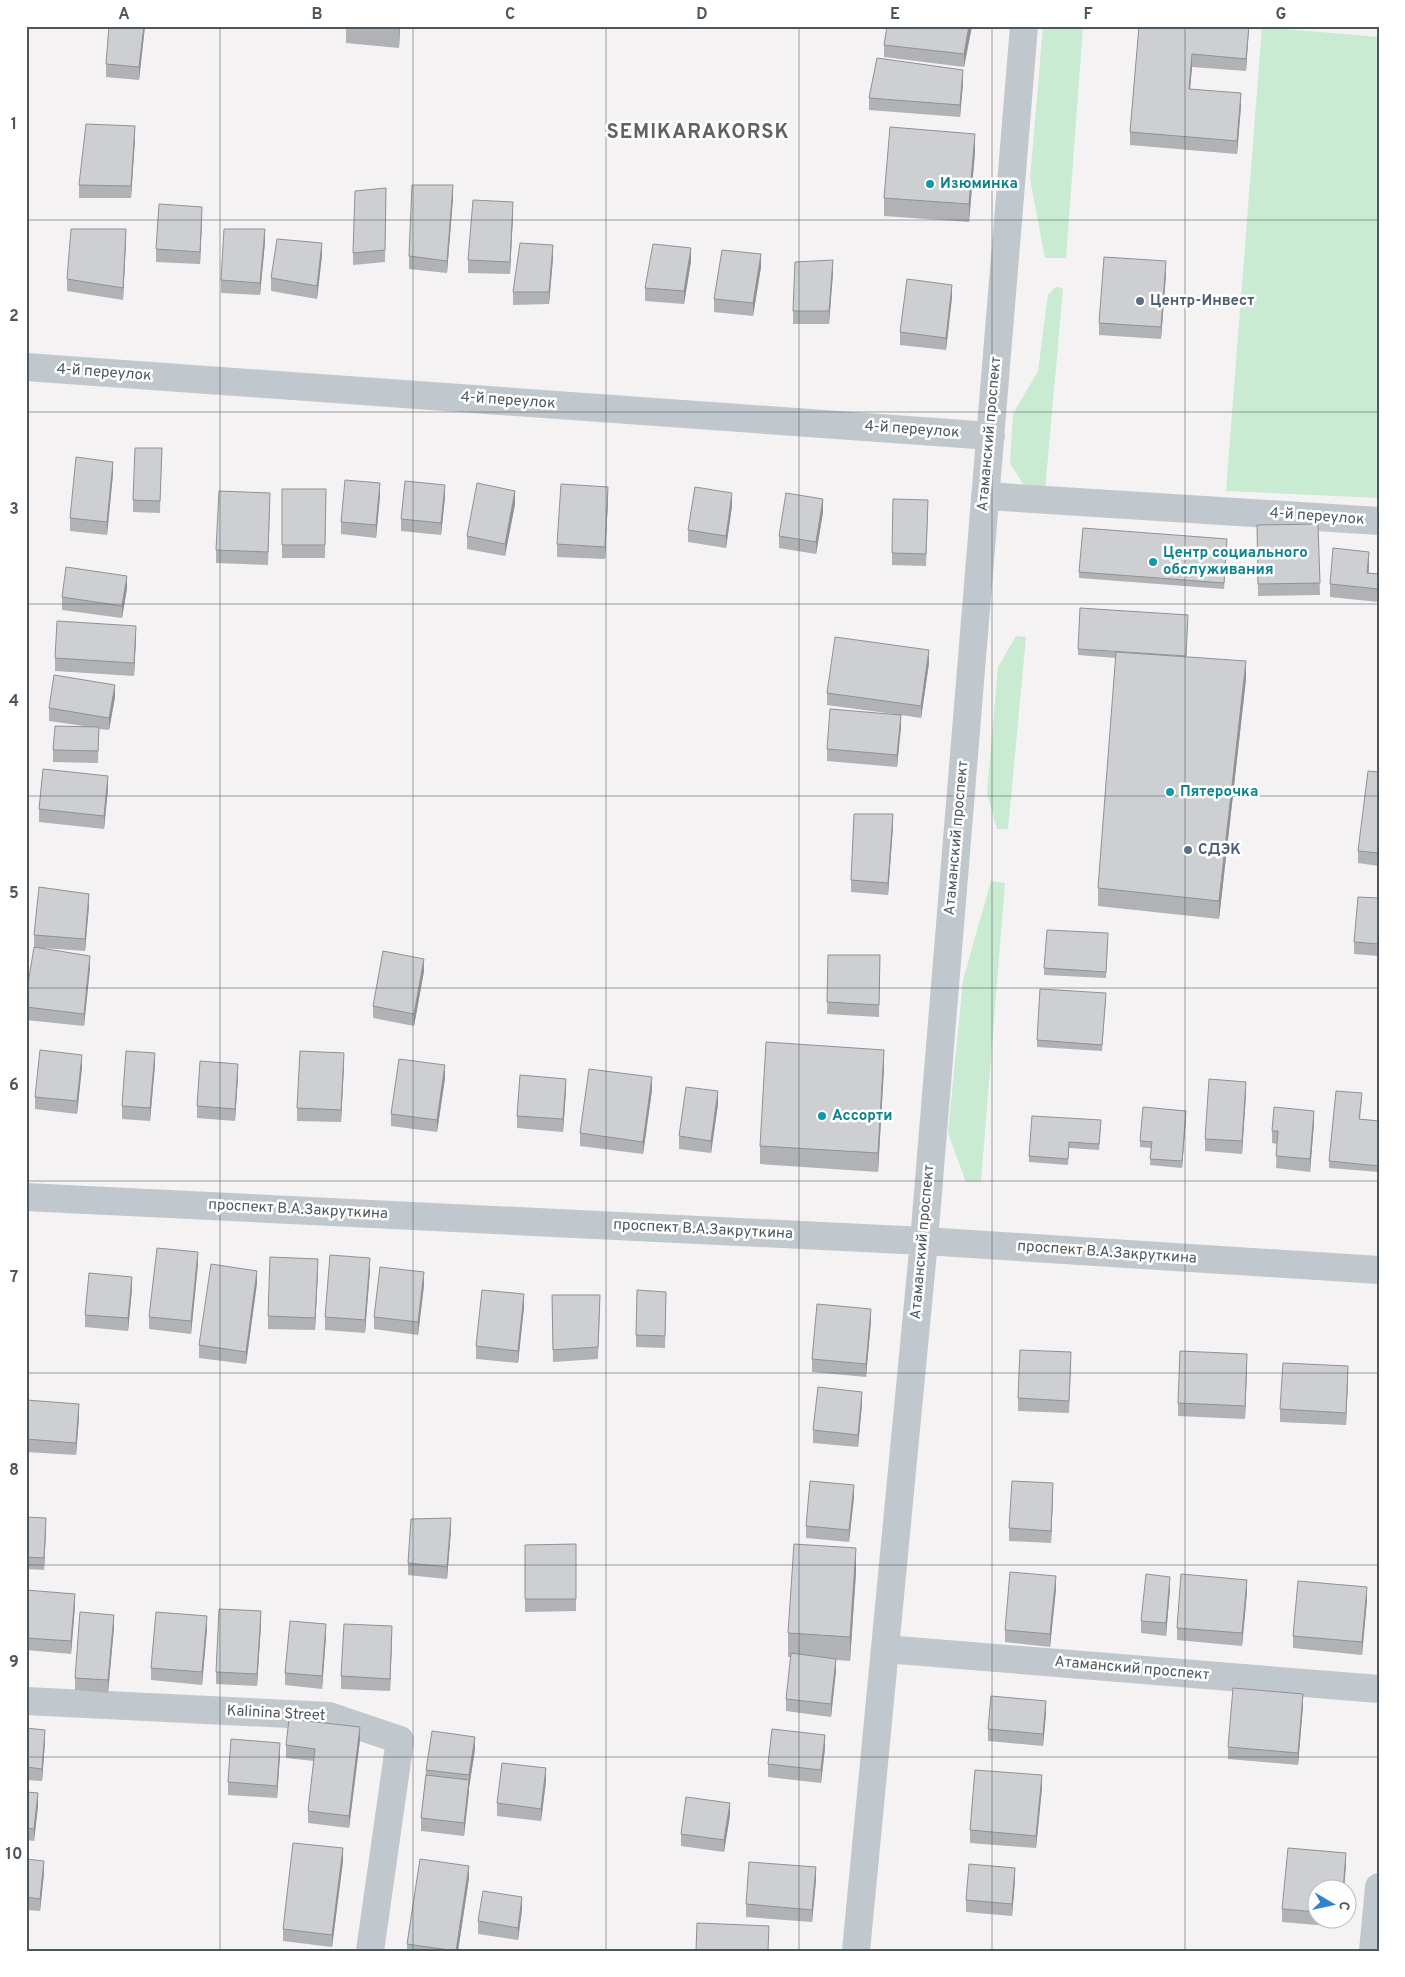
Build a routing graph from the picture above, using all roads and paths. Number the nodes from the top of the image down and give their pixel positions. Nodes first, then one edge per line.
1 (1024, 26) edge
2 (26, 367) edge
3 (990, 436) junction
4 (985, 496) junction
5 (1379, 521) edge
6 (26, 1197) edge
7 (924, 1241) junction
8 (1379, 1270) edge
9 (885, 1649) junction
10 (1379, 1689) edge
11 (26, 1702) edge
12 (1379, 1887) edge
13 (370, 1951) edge
14 (856, 1951) edge
15 (1373, 1951) edge

1 - 3 street, Атаманский проспект
2 - 3 street, 4-й переулок
3 - 4 street, Атаманский проспект
4 - 5 street, 4-й переулок
4 - 7 street, Атаманский проспект
6 - 7 street, проспект В.А.Закруткина
7 - 8 street, проспект В.А.Закруткина
7 - 9 street, Атаманский проспект
9 - 10 street, Атаманский проспект
9 - 14 street, Атаманский проспект
11 - 13 street, Kalinina Street
12 - 15 street

